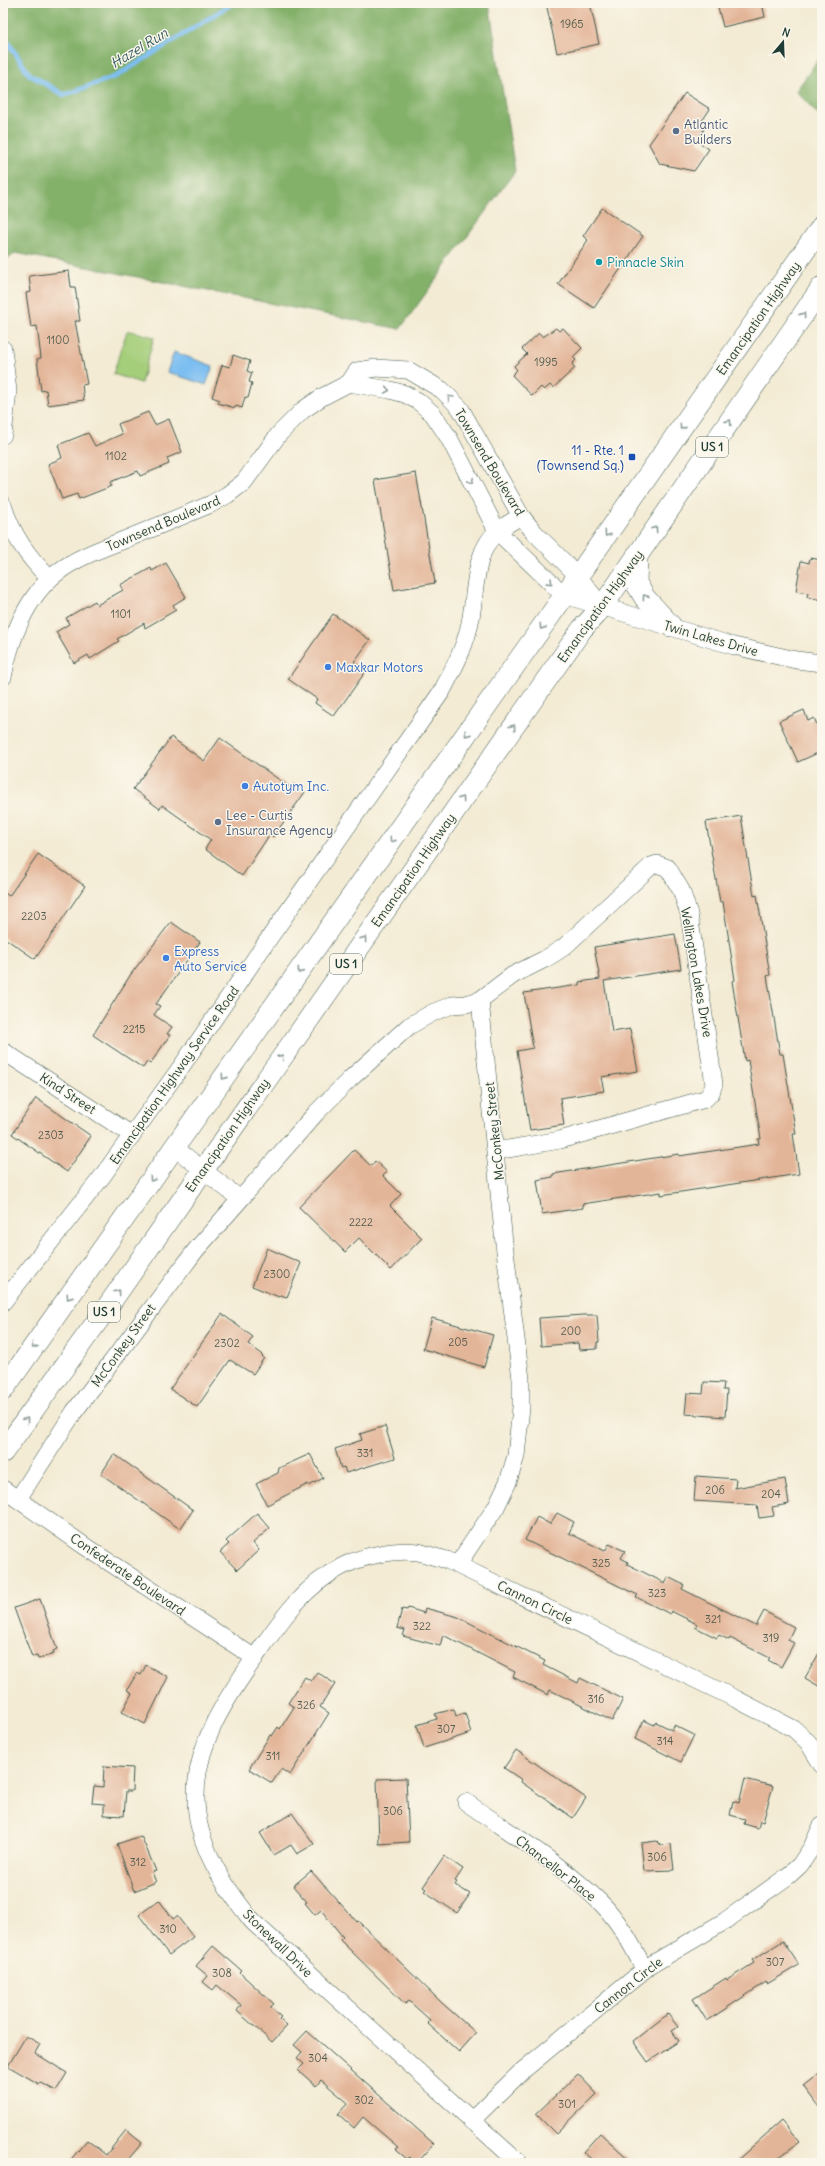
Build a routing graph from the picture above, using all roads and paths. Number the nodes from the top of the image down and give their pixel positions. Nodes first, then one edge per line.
1 (822, 226) edge
2 (822, 287) edge
3 (3, 349) edge
4 (349, 383) junction
5 (3, 435) edge
6 (3, 506) edge
7 (521, 516) junction
8 (497, 531) junction
9 (637, 555) junction
10 (578, 576) junction
11 (50, 579) junction
12 (564, 595) junction
13 (602, 607) junction
14 (671, 626) junction
15 (822, 663) edge
16 (3, 678) edge
17 (480, 1000) junction
18 (3, 1050) edge
19 (132, 1135) junction
20 (175, 1148) junction
21 (496, 1151) junction
22 (202, 1170) junction
23 (240, 1199) junction
24 (3, 1302) edge
25 (3, 1390) edge
26 (3, 1452) edge
27 (3, 1489) edge
28 (18, 1499) junction
29 (458, 1564) junction
30 (255, 1658) junction
31 (822, 1765) edge
32 (466, 1802) dead end
33 (822, 1825) edge
34 (644, 1969) junction
35 (471, 2121) junction
36 (518, 2163) edge

1 -> 10 main road, Emancipation Highway / US 1
9 -> 2 main road, Emancipation Highway / US 1
3 - 5 street
7 -> 4 street, Townsend Boulevard
4 -> 8 street, Townsend Boulevard
4 - 11 street, Townsend Boulevard
6 - 11 street
7 - 8 street, Emancipation Highway Service Road
7 - 10 street, Townsend Boulevard
8 -> 12 street, Townsend Boulevard
8 - 19 street, Emancipation Highway Service Road
9 - 13 main road, Emancipation Highway / US 1
14 -> 9 main road
10 - 12 main road, Emancipation Highway / US 1
10 - 13 street
11 - 16 street, Townsend Boulevard
12 - 13 street, Twin Lakes Drive
12 -> 20 main road, Emancipation Highway / US 1
13 - 14 street, Twin Lakes Drive
22 -> 13 main road, Emancipation Highway / US 1
14 - 15 street, Twin Lakes Drive
17 - 21 street, McConkey Street
17 - 21 street, Wellington Lakes Drive
17 - 23 street, McConkey Street
18 - 19 street, Kind Street
19 - 24 street, Emancipation Highway Service Road
20 - 22 street
20 -> 25 main road, Emancipation Highway / US 1
21 - 29 street, McConkey Street
22 - 23 street
26 -> 22 main road, Emancipation Highway / US 1
23 - 28 street, McConkey Street
27 - 28 street, Confederate Boulevard
28 - 30 street, Confederate Boulevard
29 - 30 street, Cannon Circle
29 - 31 street, Cannon Circle
30 - 35 street, Stonewall Drive
32 - 34 street, Chancellor Place
33 - 34 street, Cannon Circle
34 - 35 street, Cannon Circle
35 - 36 street, Stonewall Drive

